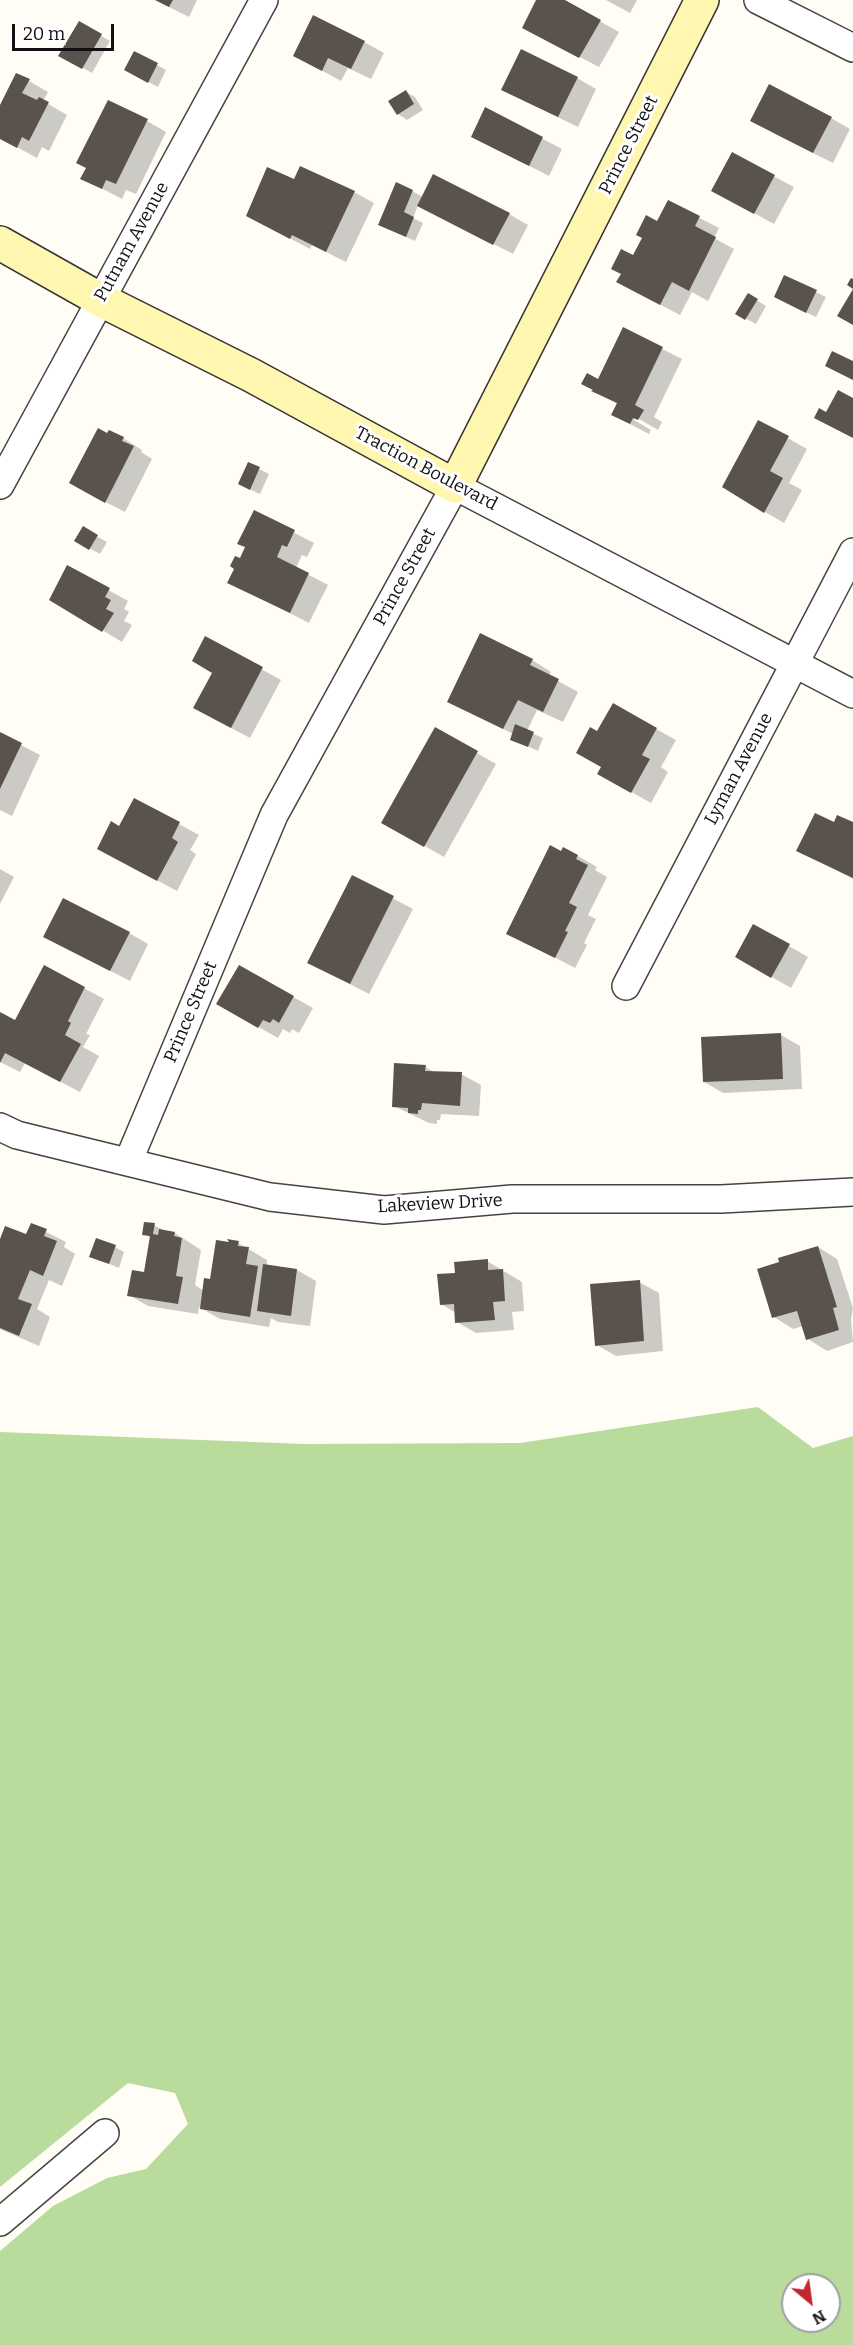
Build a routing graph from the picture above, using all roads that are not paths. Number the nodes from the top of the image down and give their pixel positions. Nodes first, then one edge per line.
1 (264, 0) edge
2 (702, 0) edge
3 (758, 0) edge
4 (853, 48) edge
5 (0, 243) edge
6 (101, 300) junction
7 (0, 485) edge
8 (455, 486) junction
9 (853, 552) edge
10 (794, 664) junction
11 (853, 694) edge
12 (626, 986) dead end
13 (0, 1127) edge
14 (128, 1162) junction
15 (853, 1192) edge
16 (105, 2133) dead end
17 (0, 2222) edge

1 - 6 street, Putnam Avenue
2 - 8 street, Prince Street
3 - 4 street
5 - 6 street, Traction Boulevard
6 - 7 street, Putnam Avenue
6 - 8 street, Traction Boulevard
8 - 10 street, Traction Boulevard
8 - 14 street, Prince Street
9 - 10 street, Lyman Avenue
10 - 11 street, Traction Boulevard
10 - 12 street, Lyman Avenue
13 - 14 street, Lakeview Drive
14 - 15 street, Lakeview Drive
16 - 17 street

